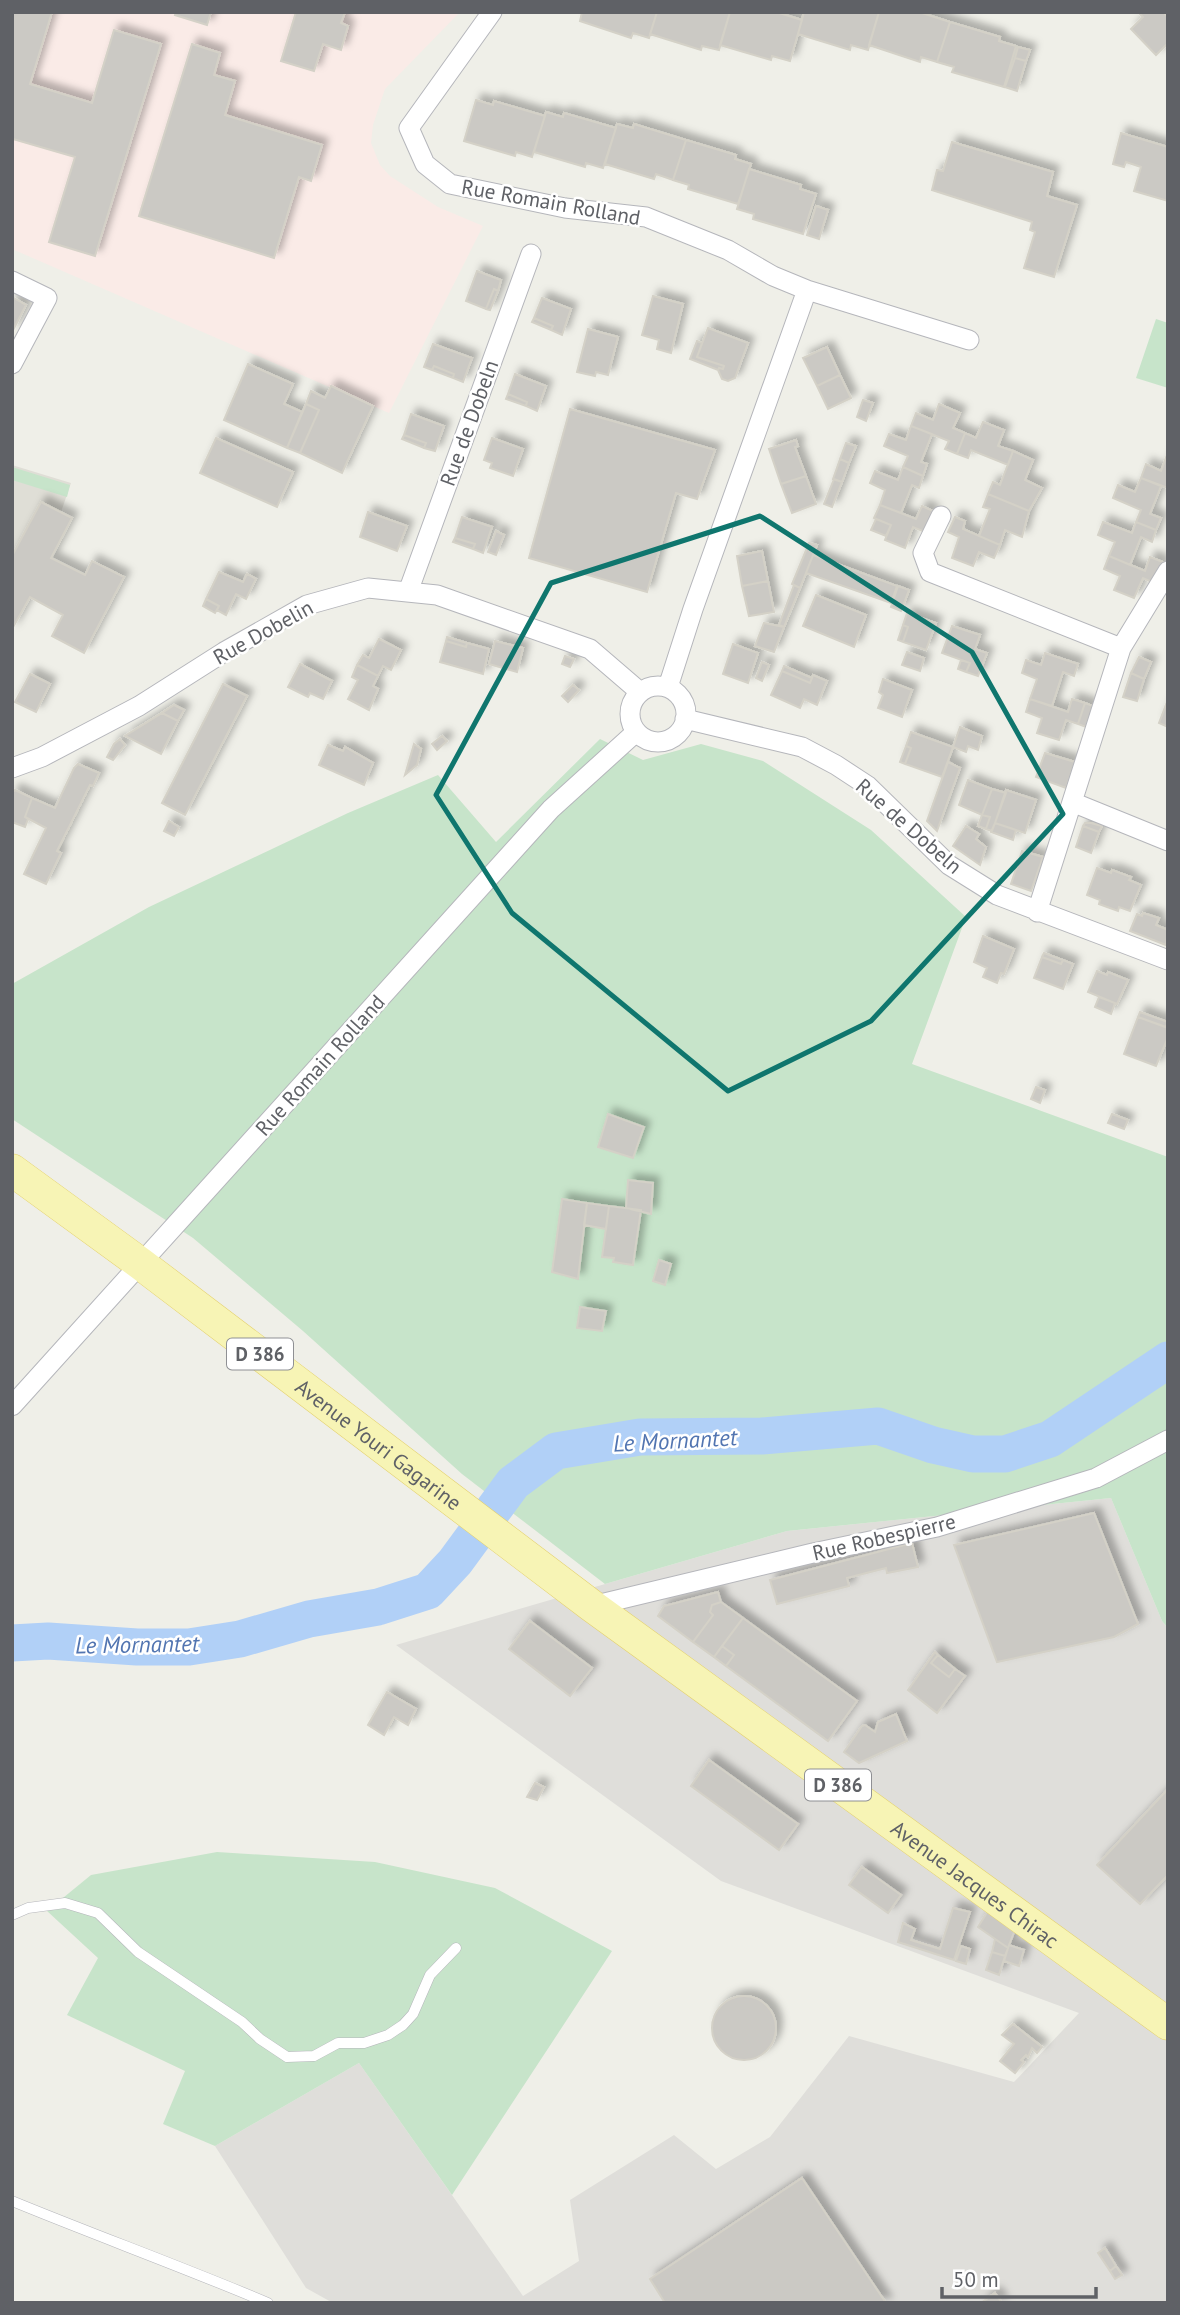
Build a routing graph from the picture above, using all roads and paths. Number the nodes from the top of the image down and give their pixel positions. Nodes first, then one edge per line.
1 (492, 12) edge
2 (531, 254) dead end
3 (12, 281) edge
4 (807, 290) junction
5 (969, 340) dead end
6 (12, 364) edge
7 (941, 516) dead end
8 (1168, 571) edge
9 (408, 592) junction
10 (1121, 648) junction
11 (668, 687) junction
12 (640, 691) junction
13 (685, 719) junction
14 (636, 732) junction
15 (12, 768) edge
16 (1072, 802) junction
17 (1168, 841) edge
18 (1037, 912) junction
19 (1168, 960) edge
20 (12, 1170) edge
21 (141, 1264) junction
22 (12, 1406) edge
23 (1168, 1440) edge
24 (510, 1545) joint
25 (592, 1606) junction
26 (12, 1914) edge
27 (456, 1948) dead end
28 (1168, 2024) edge
29 (12, 2201) edge
30 (268, 2303) edge

1 - 4 street, Rue Romain Rolland
2 - 9 street, Rue de Dobeln
3 - 6 street
4 - 5 street
4 - 11 street
7 - 10 street
8 - 10 street
9 - 12 street, Rue Dobelin
9 - 15 street, Rue Dobelin
10 - 16 street
11 - 12 street
11 - 13 street
12 - 14 street
13 - 14 street
13 - 18 street, Rue de Dobeln
14 - 21 street, Rue Romain Rolland
16 - 17 street
16 - 18 street
18 - 19 street, Rue de Dobeln
20 - 21 main road, Avenue Youri Gagarine / D 386
21 - 22 street, Rue Romain Rolland
21 - 24 main road, Avenue Youri Gagarine / D 386
23 - 25 street, Rue Robespierre
24 - 25 main road, Avenue Jacques Chirac / D 386
25 - 28 main road, Avenue Jacques Chirac / D 386
26 - 27 lane
29 - 30 lane

